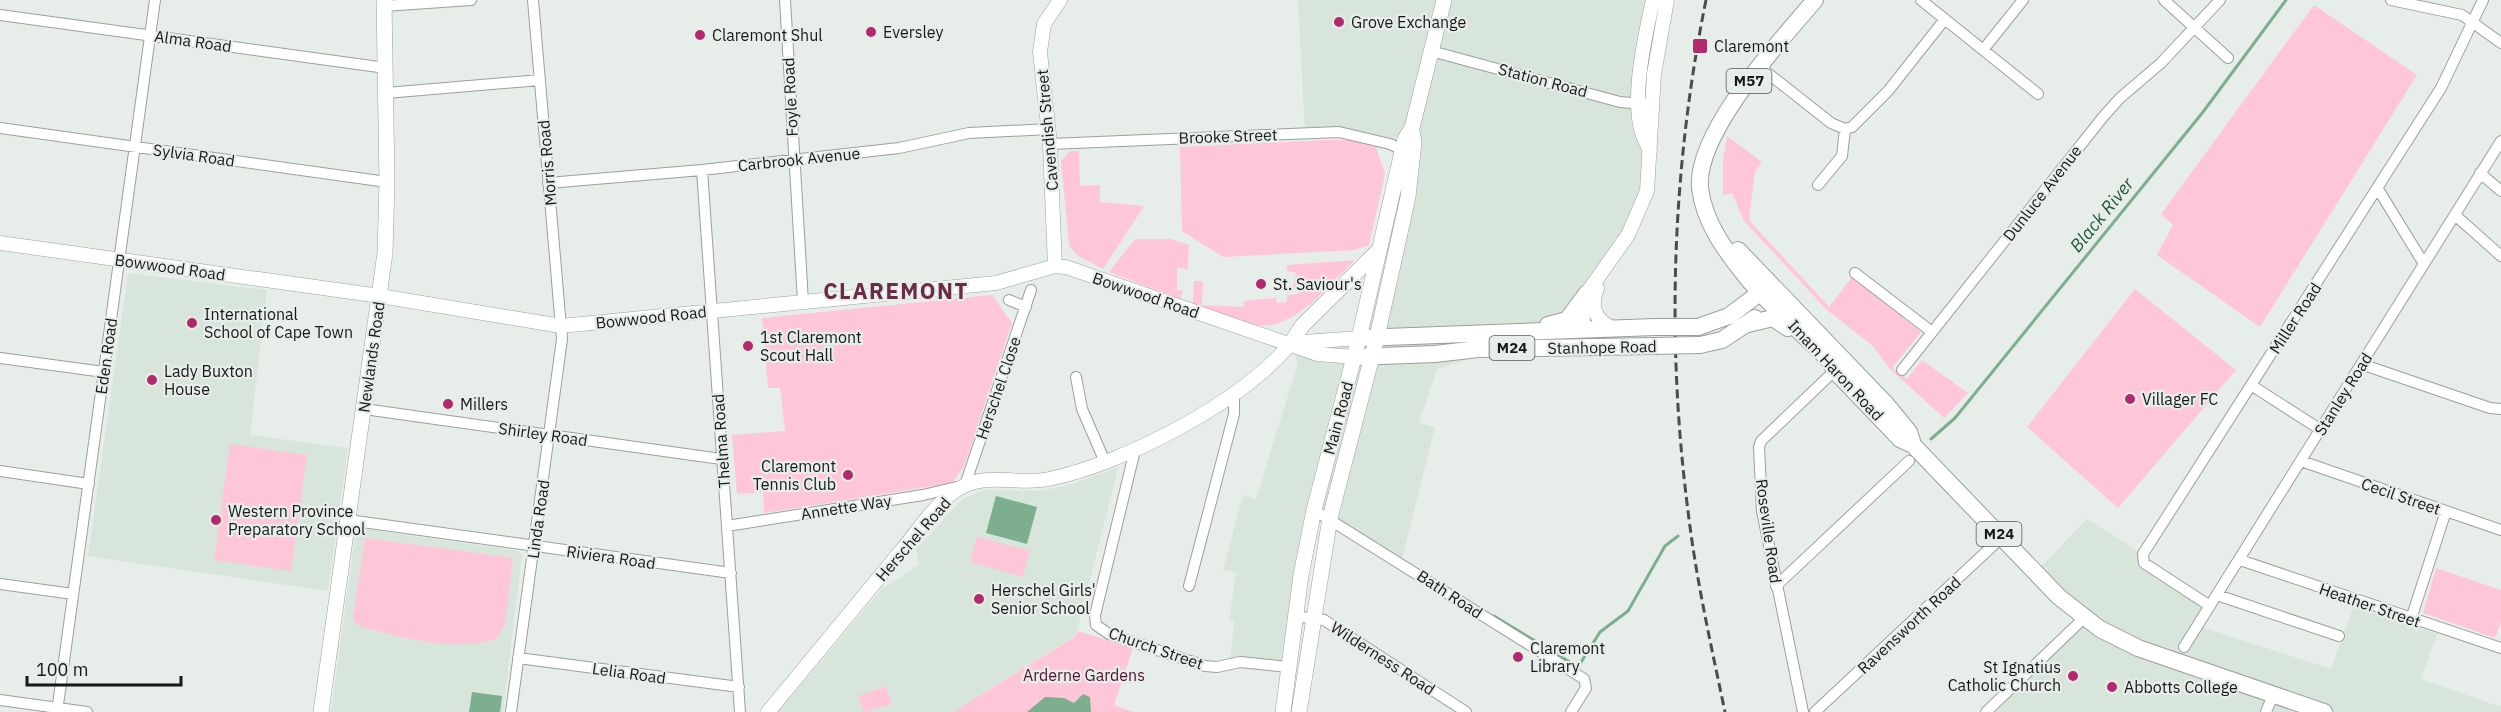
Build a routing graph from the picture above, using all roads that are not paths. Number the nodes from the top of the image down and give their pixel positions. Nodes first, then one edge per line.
1 (155, 0) edge
2 (471, 0) edge
3 (533, 0) edge
4 (785, 0) edge
5 (1060, 0) edge
6 (1444, 0) edge
7 (1815, 0) edge
8 (1921, 0) edge
9 (2023, 0) edge
10 (2164, 0) edge
11 (2220, 0) edge
12 (2391, 0) edge
13 (2483, 0) edge
14 (1658, 1) edge
15 (384, 3) edge
16 (0, 15) edge
17 (1945, 19) junction
18 (2474, 21) junction
19 (2194, 27) junction
20 (150, 36) junction
21 (2501, 43) edge
22 (1983, 50) junction
23 (1431, 51) junction
24 (2228, 58) dead end
25 (1760, 67) junction
26 (386, 68) junction
27 (540, 80) junction
28 (386, 93) junction
29 (2038, 94) dead end
30 (1653, 97) junction
31 (1639, 105) junction
32 (0, 128) edge
33 (1049, 129) junction
34 (1845, 129) junction
35 (2501, 141) edge
36 (1050, 144) junction
37 (135, 146) junction
38 (1709, 147) junction
39 (1650, 151) junction
40 (1408, 152) junction
41 (794, 160) junction
42 (702, 170) junction
43 (2480, 173) junction
44 (387, 182) junction
45 (548, 183) junction
46 (1818, 185) dead end
47 (2378, 189) junction
48 (2501, 191) edge
49 (2455, 215) junction
50 (0, 243) edge
51 (1380, 248) junction
52 (2501, 256) edge
53 (119, 260) junction
54 (2424, 264) junction
55 (1055, 266) junction
56 (1855, 273) dead end
57 (1599, 280) junction
58 (1031, 290) dead end
59 (1587, 293) junction
60 (1771, 294) junction
61 (380, 296) junction
62 (1008, 300) dead end
63 (803, 302) junction
64 (1026, 307) junction
65 (712, 311) junction
66 (1748, 324) junction
67 (561, 326) junction
68 (1612, 328) junction
69 (1584, 330) junction
70 (1932, 332) junction
71 (1506, 334) junction
72 (1377, 337) junction
73 (1359, 338) junction
74 (1291, 344) junction
75 (1652, 346) junction
76 (1372, 356) junction
77 (1354, 357) junction
78 (0, 358) edge
79 (2361, 364) junction
80 (1902, 370) dead end
81 (104, 372) junction
82 (1832, 374) junction
83 (1076, 377) dead end
84 (2251, 386) junction
85 (1234, 395) junction
86 (364, 408) junction
87 (2501, 409) edge
88 (2321, 430) junction
89 (549, 435) junction
90 (1135, 450) junction
91 (1911, 453) junction
92 (721, 459) junction
93 (2301, 461) junction
94 (1105, 462) junction
95 (0, 471) edge
96 (89, 484) junction
97 (965, 485) junction
98 (1314, 510) junction
99 (2446, 511) junction
100 (1330, 518) junction
101 (348, 520) junction
102 (727, 526) junction
103 (2501, 530) edge
104 (2002, 537) junction
105 (534, 546) junction
106 (2240, 560) junction
107 (731, 573) junction
108 (0, 584) edge
109 (1190, 586) dead end
110 (1776, 586) junction
111 (73, 594) junction
112 (2217, 595) junction
113 (2210, 606) junction
114 (1295, 616) junction
115 (2084, 618) junction
116 (1312, 619) junction
117 (2411, 619) junction
118 (2339, 636) dead end
119 (2184, 647) dead end
120 (2501, 648) edge
121 (518, 658) junction
122 (1288, 667) junction
123 (739, 687) junction
124 (2273, 695) junction
125 (0, 700) edge
126 (57, 710) edge
127 (1992, 710) edge
128 (87, 712) edge
129 (321, 712) edge
130 (511, 712) edge
131 (740, 712) edge
132 (768, 712) edge
133 (1282, 712) edge
134 (1299, 712) edge
135 (1466, 712) edge
136 (1570, 712) edge
137 (1803, 712) edge
138 (1815, 712) edge
139 (2266, 712) edge
140 (2324, 712) edge

1 - 20 street, Eden Road
2 - 15 street
3 - 27 street, Morris Road
4 - 41 street, Foyle Road
5 - 33 street, Cavendish Street
6 - 23 main road, Main Road
7 - 25 main road, M57
8 - 17 street
9 - 22 street
10 - 19 street
11 - 19 street, Dunluce Avenue
12 - 18 street
13 - 18 street, Miller Road
14 - 30 street
14 - 31 street
15 - 26 main road, Newlands Road
16 - 20 street, Alma Road
17 - 22 street
17 - 34 street
18 - 21 street
18 - 47 street, Miller Road
19 - 24 street
19 - 70 street, Dunluce Avenue
20 - 26 street, Alma Road
20 - 37 street, Eden Road
22 - 29 street
23 - 31 street, Station Road
23 - 40 main road, Main Road
25 - 34 street
25 - 38 main road, M57
26 - 28 main road, Newlands Road
27 - 28 street
27 - 45 street, Morris Road
28 - 44 main road, Newlands Road
30 - 31 street
30 - 39 street
31 - 39 street
32 - 37 street, Sylvia Road
33 - 36 street, Cavendish Street
33 - 41 street, Carbrook Avenue
34 - 46 street
35 - 43 street, Stanley Road
36 - 40 street, Brooke Street
36 - 55 street, Cavendish Street
37 - 44 street, Sylvia Road
37 - 53 street, Eden Road
38 - 60 main road
38 - 60 main road, M57
39 - 57 street
40 - 51 main road, Main Road
40 - 72 main road, Main Road
41 - 42 street, Carbrook Avenue
41 - 63 street, Foyle Road
42 - 45 street, Carbrook Avenue
42 - 65 street, Thelma Road
43 - 48 street
43 - 49 street, Stanley Road
44 - 61 main road, Newlands Road
45 - 67 street, Morris Road
47 - 54 street
47 - 84 street, Miller Road
49 - 52 street
49 - 54 street, Stanley Road
50 - 53 street, Bowwood Road
51 - 73 main road, Main Road
51 - 74 main road
53 - 61 street, Bowwood Road
53 - 81 street, Eden Road
54 - 79 street, Stanley Road
55 - 63 street, Bowwood Road
55 - 74 street, Bowwood Road
56 - 70 street
57 - 59 street
57 - 68 street
58 - 64 street, Herschel Close
59 - 69 street
59 - 71 main road
60 - 66 main road, Stanhope Road / M24
60 - 68 main road, Stanhope Road / M24, bridge
60 - 82 main road, Imam Haron Road / M24
60 - 91 main road, Imam Haron Road / M24
61 - 67 street, Bowwood Road
61 - 86 main road, Newlands Road
62 - 64 street
63 - 65 street, Bowwood Road
64 - 97 street, Herschel Close
65 - 67 street, Bowwood Road
65 - 92 street, Thelma Road
66 - 75 main road, Stanhope Road / M24, bridge
66 - 82 main road
67 - 89 street, Linda Road
68 - 69 main road, Stanhope Road / M24
69 - 71 main road, Stanhope Road / M24
69 - 75 main road
70 - 80 street, Dunluce Avenue
71 - 72 main road, Stanhope Road / M24
72 - 73 main road, Bowwood Road / M24
72 - 76 main road, Main Road
73 - 74 street, Bowwood Road
73 - 77 main road, Main Road
74 - 77 street, Bowwood Road
74 - 85 street, Herschel Road
75 - 76 main road, Stanhope Road / M24
76 - 77 main road, Bowwood Road / M24
76 - 100 main road, Main Road
77 - 98 main road, Main Road
78 - 81 street
79 - 87 street
79 - 88 street, Stanley Road
81 - 96 street, Eden Road
82 - 91 main road, Imam Haron Road / M24
82 - 110 street, Roseville Road
83 - 94 street
84 - 88 street
84 - 113 street, Miller Road
85 - 90 street, Herschel Road
85 - 109 street
86 - 89 street, Shirley Road
86 - 101 main road, Newlands Road
88 - 93 street, Stanley Road
89 - 92 street, Shirley Road
89 - 105 street, Linda Road
90 - 94 street, Herschel Road
90 - 122 street, Church Street
91 - 104 main road, Imam Haron Road / M24
91 - 110 street
92 - 102 street, Thelma Road
93 - 99 street, Cecil Street
93 - 106 street, Stanley Road
94 - 97 street, Herschel Road
95 - 96 street
96 - 111 street, Eden Road
97 - 102 street, Annette Way
97 - 132 street, Herschel Road
98 - 100 street, Bath Road
98 - 114 main road, Main Road
99 - 103 street, Cecil Street
99 - 117 street
100 - 116 main road, Main Road
100 - 136 street, Bath Road
101 - 105 street, Riviera Road
101 - 129 main road, Newlands Road
102 - 107 street, Thelma Road
104 - 115 main road, Imam Haron Road / M24
104 - 138 street, Ravensworth Road
105 - 107 street, Riviera Road
105 - 121 street, Linda Road
106 - 112 street, Stanley Road
106 - 117 street, Heather Street
107 - 123 street, Thelma Road
108 - 111 street
110 - 137 street, Roseville Road
111 - 126 street, Eden Road
112 - 113 street, Stanley Road
112 - 118 street
113 - 119 street, Stanley Road
114 - 116 street, Wilderness Road
114 - 122 main road, Main Road
115 - 124 main road, Imam Haron Road / M24
115 - 127 street
116 - 134 main road, Main Road
116 - 135 street, Wilderness Road
117 - 120 street, Heather Street
121 - 123 street, Lelia Road
121 - 130 street, Linda Road
122 - 133 main road, Main Road
123 - 131 street, Thelma Road
124 - 139 street
124 - 140 main road, Imam Haron Road / M24
125 - 126 street
126 - 128 street

